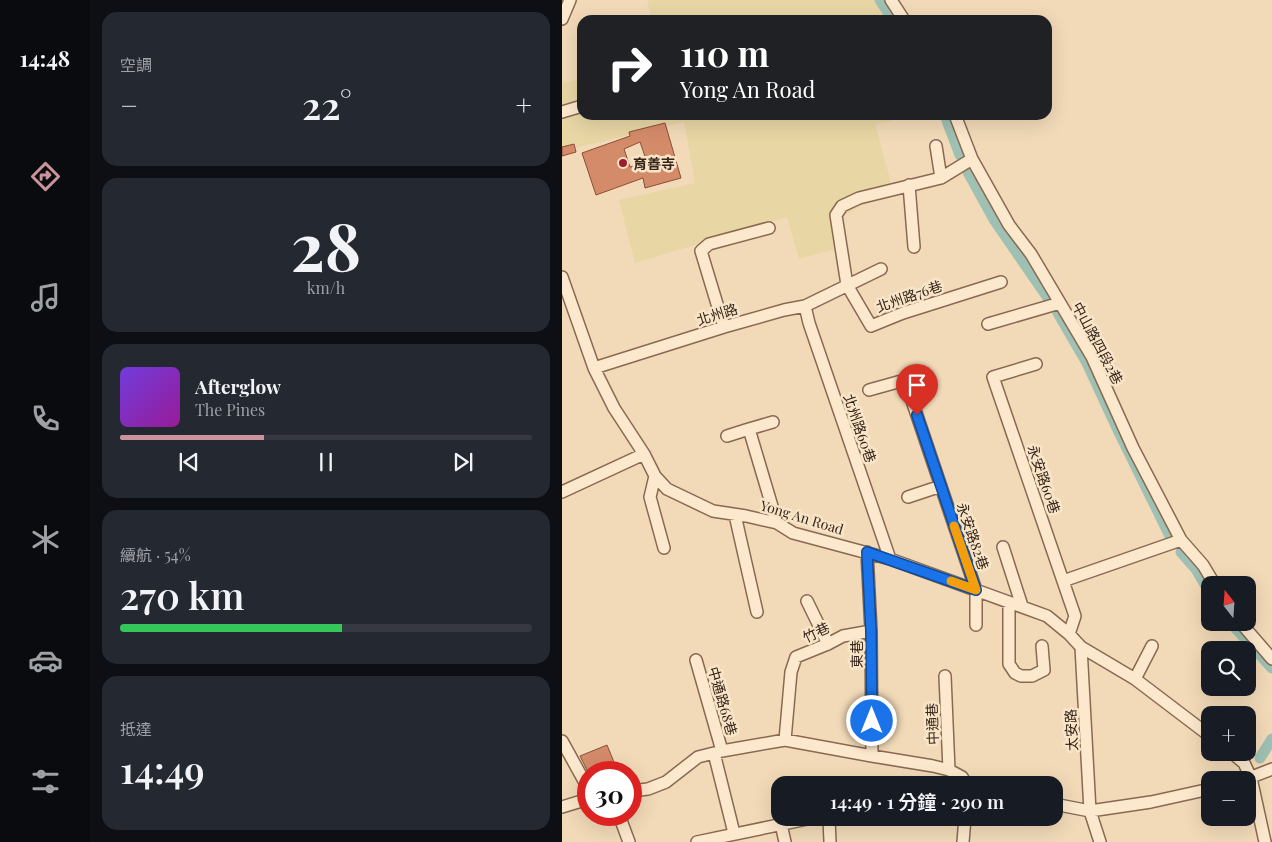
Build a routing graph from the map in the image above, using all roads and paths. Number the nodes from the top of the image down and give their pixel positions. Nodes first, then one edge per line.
1 (570, 0) edge
2 (891, 0) edge
3 (901, 15) edge
4 (562, 19) edge
5 (577, 108) edge
6 (562, 112) edge
7 (958, 120) edge
8 (936, 146) dead end
9 (972, 158) junction
10 (940, 178) junction
11 (909, 185) junction
12 (770, 228) dead end
13 (914, 247) dead end
14 (881, 269) dead end
15 (562, 277) edge
16 (1001, 282) dead end
17 (847, 285) junction
18 (1060, 303) junction
19 (805, 306) junction
20 (988, 324) dead end
21 (724, 327) junction
22 (1036, 364) dead end
23 (594, 368) junction
24 (870, 390) dead end
25 (773, 422) dead end
26 (749, 430) junction
27 (727, 436) dead end
28 (644, 454) junction
29 (655, 476) junction
30 (941, 486) junction
31 (562, 492) edge
32 (908, 497) dead end
33 (735, 515) junction
34 (777, 523) junction
35 (1181, 540) junction
36 (1002, 547) dead end
37 (664, 548) dead end
38 (867, 552) junction
39 (890, 559) junction
40 (1210, 576) edge
41 (1063, 581) junction
42 (976, 590) junction
43 (807, 601) dead end
44 (1009, 602) junction
45 (1022, 606) junction
46 (757, 612) dead end
47 (976, 625) dead end
48 (871, 631) junction
49 (1248, 631) edge
50 (1069, 634) junction
51 (828, 644) junction
52 (1042, 646) dead end
53 (1152, 646) dead end
54 (1081, 647) junction
55 (1272, 659) edge
56 (696, 660) dead end
57 (945, 676) dead end
58 (1135, 679) junction
59 (1201, 729) edge
60 (562, 740) edge
61 (785, 740) junction
62 (718, 752) junction
63 (872, 756) junction
64 (1242, 761) edge
65 (577, 768) edge
66 (949, 770) junction
67 (1260, 774) edge
68 (960, 776) edge
69 (642, 790) edge
70 (1201, 791) edge
71 (577, 802) edge
72 (1063, 806) edge
73 (562, 807) edge
74 (1090, 811) junction
75 (623, 826) edge
76 (774, 826) edge
77 (781, 826) edge
78 (829, 826) edge
79 (964, 826) edge
80 (1266, 834) edge
81 (740, 836) edge
82 (628, 842) edge
83 (697, 842) edge
84 (785, 842) edge
85 (830, 842) edge
86 (963, 842) edge
87 (1100, 842) edge

1 - 4 street
2 - 3 street
5 - 6 street
7 - 9 street, 中山路四段2巷
8 - 10 street
9 - 10 street
9 - 18 street, 中山路四段2巷
10 - 11 street
11 - 13 street
11 - 17 street
12 - 21 street
14 - 17 street, 北州路
15 - 23 street, Yong An Road
16 - 17 street, 北州路76巷
17 - 19 street, 北州路
18 - 20 street
18 - 35 street, 中山路四段2巷
19 - 21 street, 北州路
19 - 39 street, 北州路60巷
21 - 23 street, 北州路
22 - 41 street, 永安路60巷
23 - 28 street, Yong An Road
24 - 30 street, 永安路82巷
25 - 26 street
26 - 27 street
26 - 34 street
28 - 29 street, Yong An Road
28 - 31 street
29 - 33 street, Yong An Road
29 - 37 street
30 - 32 street
30 - 42 street, 永安路82巷
33 - 34 street, Yong An Road
33 - 46 street
34 - 38 street, Yong An Road
35 - 40 street, 中山路四段2巷
35 - 41 street
36 - 45 street
38 - 39 street, Yong An Road
38 - 48 street, 東巷
39 - 42 street, Yong An Road
41 - 50 street, 永安路60巷
42 - 44 street, Yong An Road
42 - 47 street, 永安路82巷
43 - 51 street
44 - 45 street, Yong An Road
44 - 52 street
45 - 50 street, Yong An Road
48 - 51 street, 竹巷
48 - 63 street, 東巷
49 - 55 street
50 - 54 street, Yong An Road
51 - 61 street, 竹巷
53 - 58 street
54 - 58 street, Yong An Road
54 - 74 street, 太安路
56 - 62 street, 中通路68巷
57 - 66 street, 中通巷
58 - 59 street, Yong An Road
60 - 65 street
61 - 62 street
61 - 63 street
62 - 69 street
62 - 81 street, 中通路68巷
63 - 66 street
64 - 67 street
66 - 68 street
67 - 80 street
70 - 74 street
71 - 73 street
72 - 74 street
74 - 87 street, 太安路
75 - 82 street
76 - 81 street
77 - 84 street
78 - 85 street
79 - 86 street
81 - 83 street

